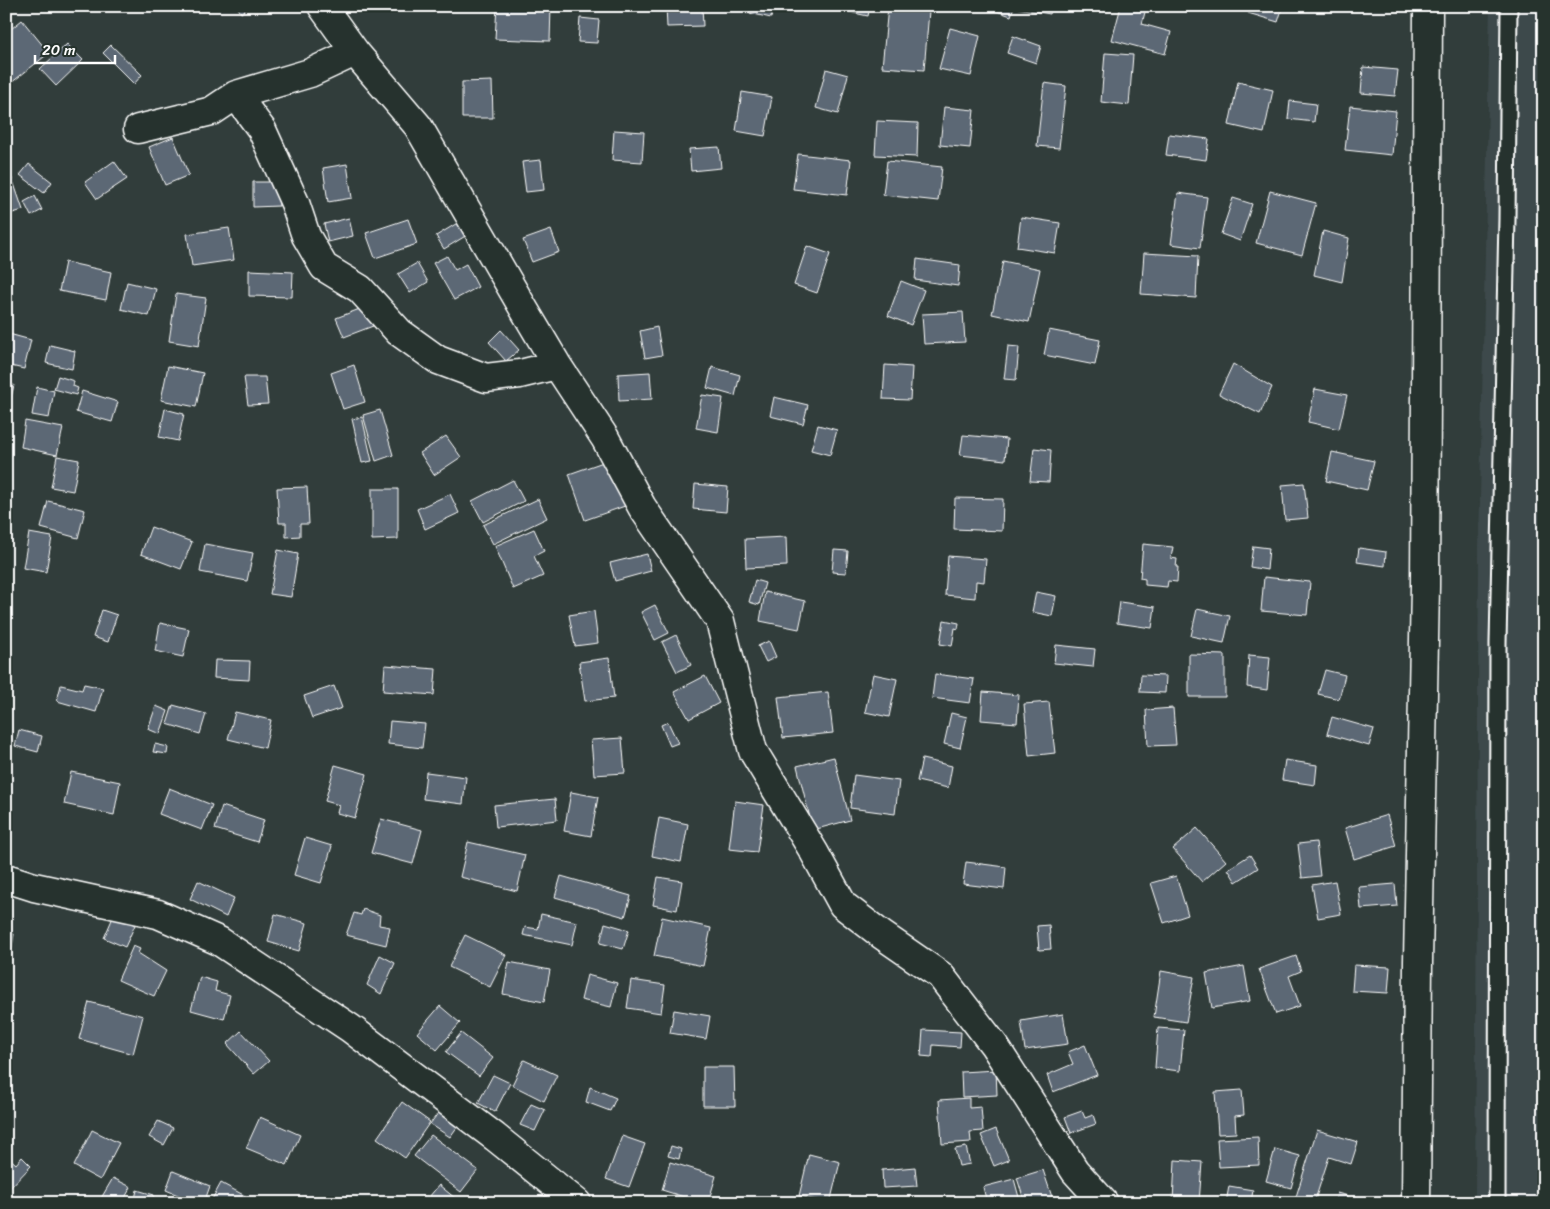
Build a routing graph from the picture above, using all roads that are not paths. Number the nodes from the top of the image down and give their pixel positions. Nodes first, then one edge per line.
1 (322, 6) edge
2 (1428, 6) edge
3 (1509, 6) edge
4 (355, 52) junction
5 (236, 95) junction
6 (138, 129) dead end
7 (557, 365) junction
8 (6, 878) edge
9 (577, 1203) edge
10 (1104, 1203) edge
11 (1416, 1203) edge
12 (1497, 1203) edge

1 - 4 street
2 - 11 street
3 - 12 lane
4 - 5 street
4 - 7 street
5 - 6 street
5 - 7 street
7 - 10 street
8 - 9 street

